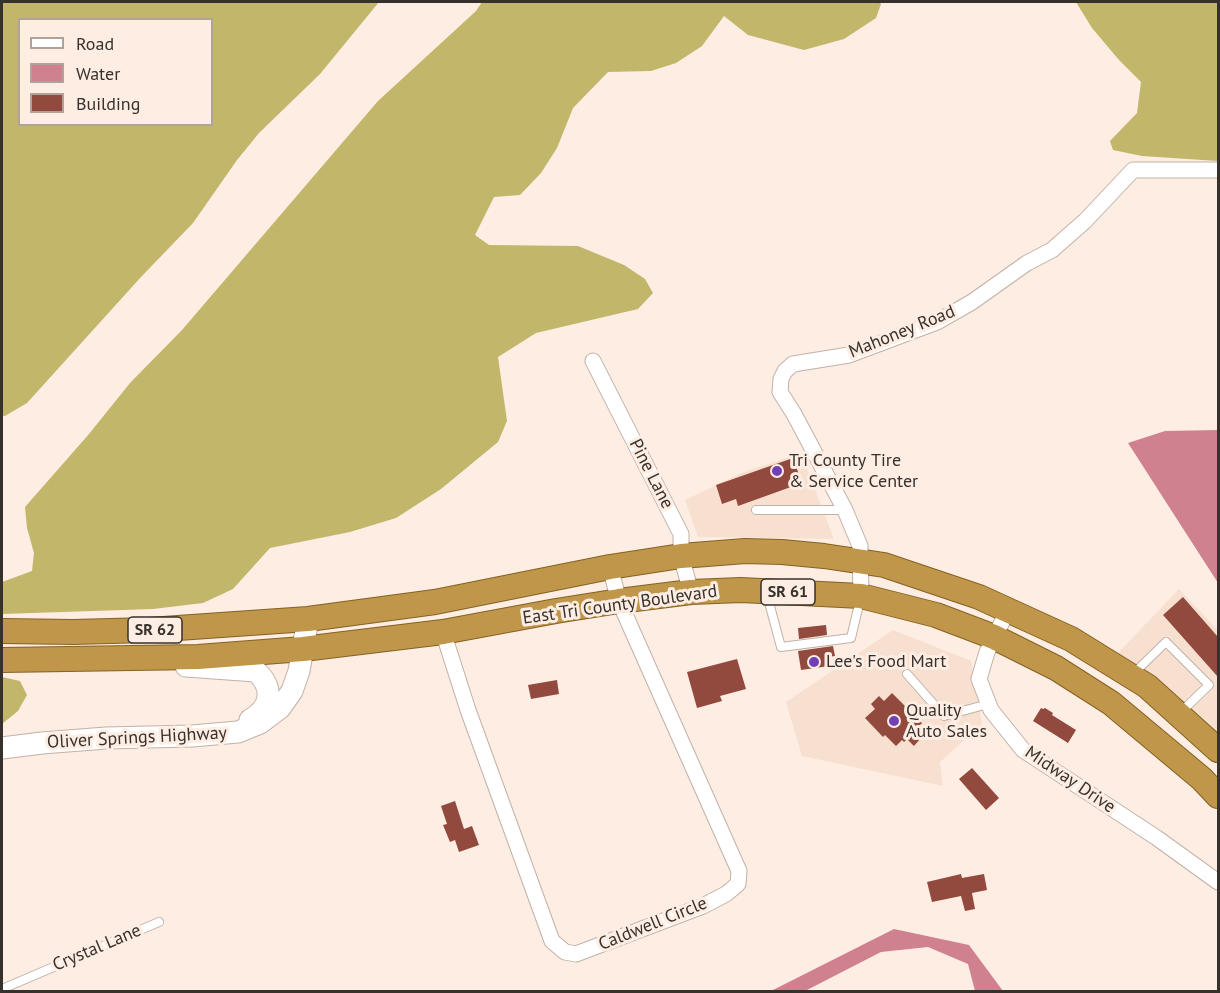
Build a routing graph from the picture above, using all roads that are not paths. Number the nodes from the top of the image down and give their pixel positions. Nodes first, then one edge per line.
1 (1218, 170) edge
2 (594, 361) dead end
3 (756, 510) dead end
4 (845, 510) junction
5 (681, 556) junction
6 (859, 560) junction
7 (610, 567) junction
8 (765, 591) junction
9 (692, 592) junction
10 (861, 596) junction
11 (619, 601) junction
12 (1008, 610) junction
13 (308, 619) junction
14 (2, 631) edge
15 (443, 632) junction
16 (994, 637) junction
17 (303, 650) junction
18 (93, 659) junction
19 (2, 660) edge
20 (907, 674) dead end
21 (1131, 676) junction
22 (988, 704) junction
23 (1179, 714) junction
24 (192, 736) junction
25 (2, 748) edge
26 (1218, 750) edge
27 (1218, 796) edge
28 (1218, 882) edge
29 (159, 922) dead end
30 (2, 989) edge

1 - 4 street, Mahoney Road
2 - 5 street, Pine Lane
3 - 4 lane
4 - 6 street, Mahoney Road
5 - 6 highway, East Tri County Boulevard / SR 61
5 - 7 highway, East Tri County Boulevard / SR 61
5 - 9 street, Pine Lane
6 - 10 street, Mahoney Road
6 - 12 highway, East Tri County Boulevard / SR 61
7 - 11 street, Caldwell Circle
7 - 13 highway, East Tri County Boulevard / SR 61
8 - 9 highway, East Tri County Boulevard / SR 61
8 - 10 highway, East Tri County Boulevard / SR 61
8 - 10 lane
9 - 11 highway, East Tri County Boulevard / SR 61
10 - 16 highway, East Tri County Boulevard / SR 61
11 - 15 highway, East Tri County Boulevard / SR 61
11 - 15 street, Caldwell Circle
12 - 16 street, Midway Drive
12 - 21 highway, East Tri County Boulevard / SR 61
13 - 14 highway, East Tri County Boulevard / SR 62
13 - 17 main road, Oliver Springs Highway
15 - 17 highway, East Tri County Boulevard / SR 61
16 - 22 street, Midway Drive
16 - 27 highway, East Tri County Boulevard / SR 61
17 - 18 highway, East Tri County Boulevard / SR 62
17 - 24 main road, Oliver Springs Highway
18 - 19 highway, East Tri County Boulevard / SR 62
18 - 24 main road
20 - 22 lane
21 - 23 highway, East Tri County Boulevard / SR 61
21 - 23 lane
22 - 28 street, Midway Drive
23 - 26 highway, East Tri County Boulevard / SR 61
24 - 25 main road, Oliver Springs Highway
29 - 30 lane, Crystal Lane

